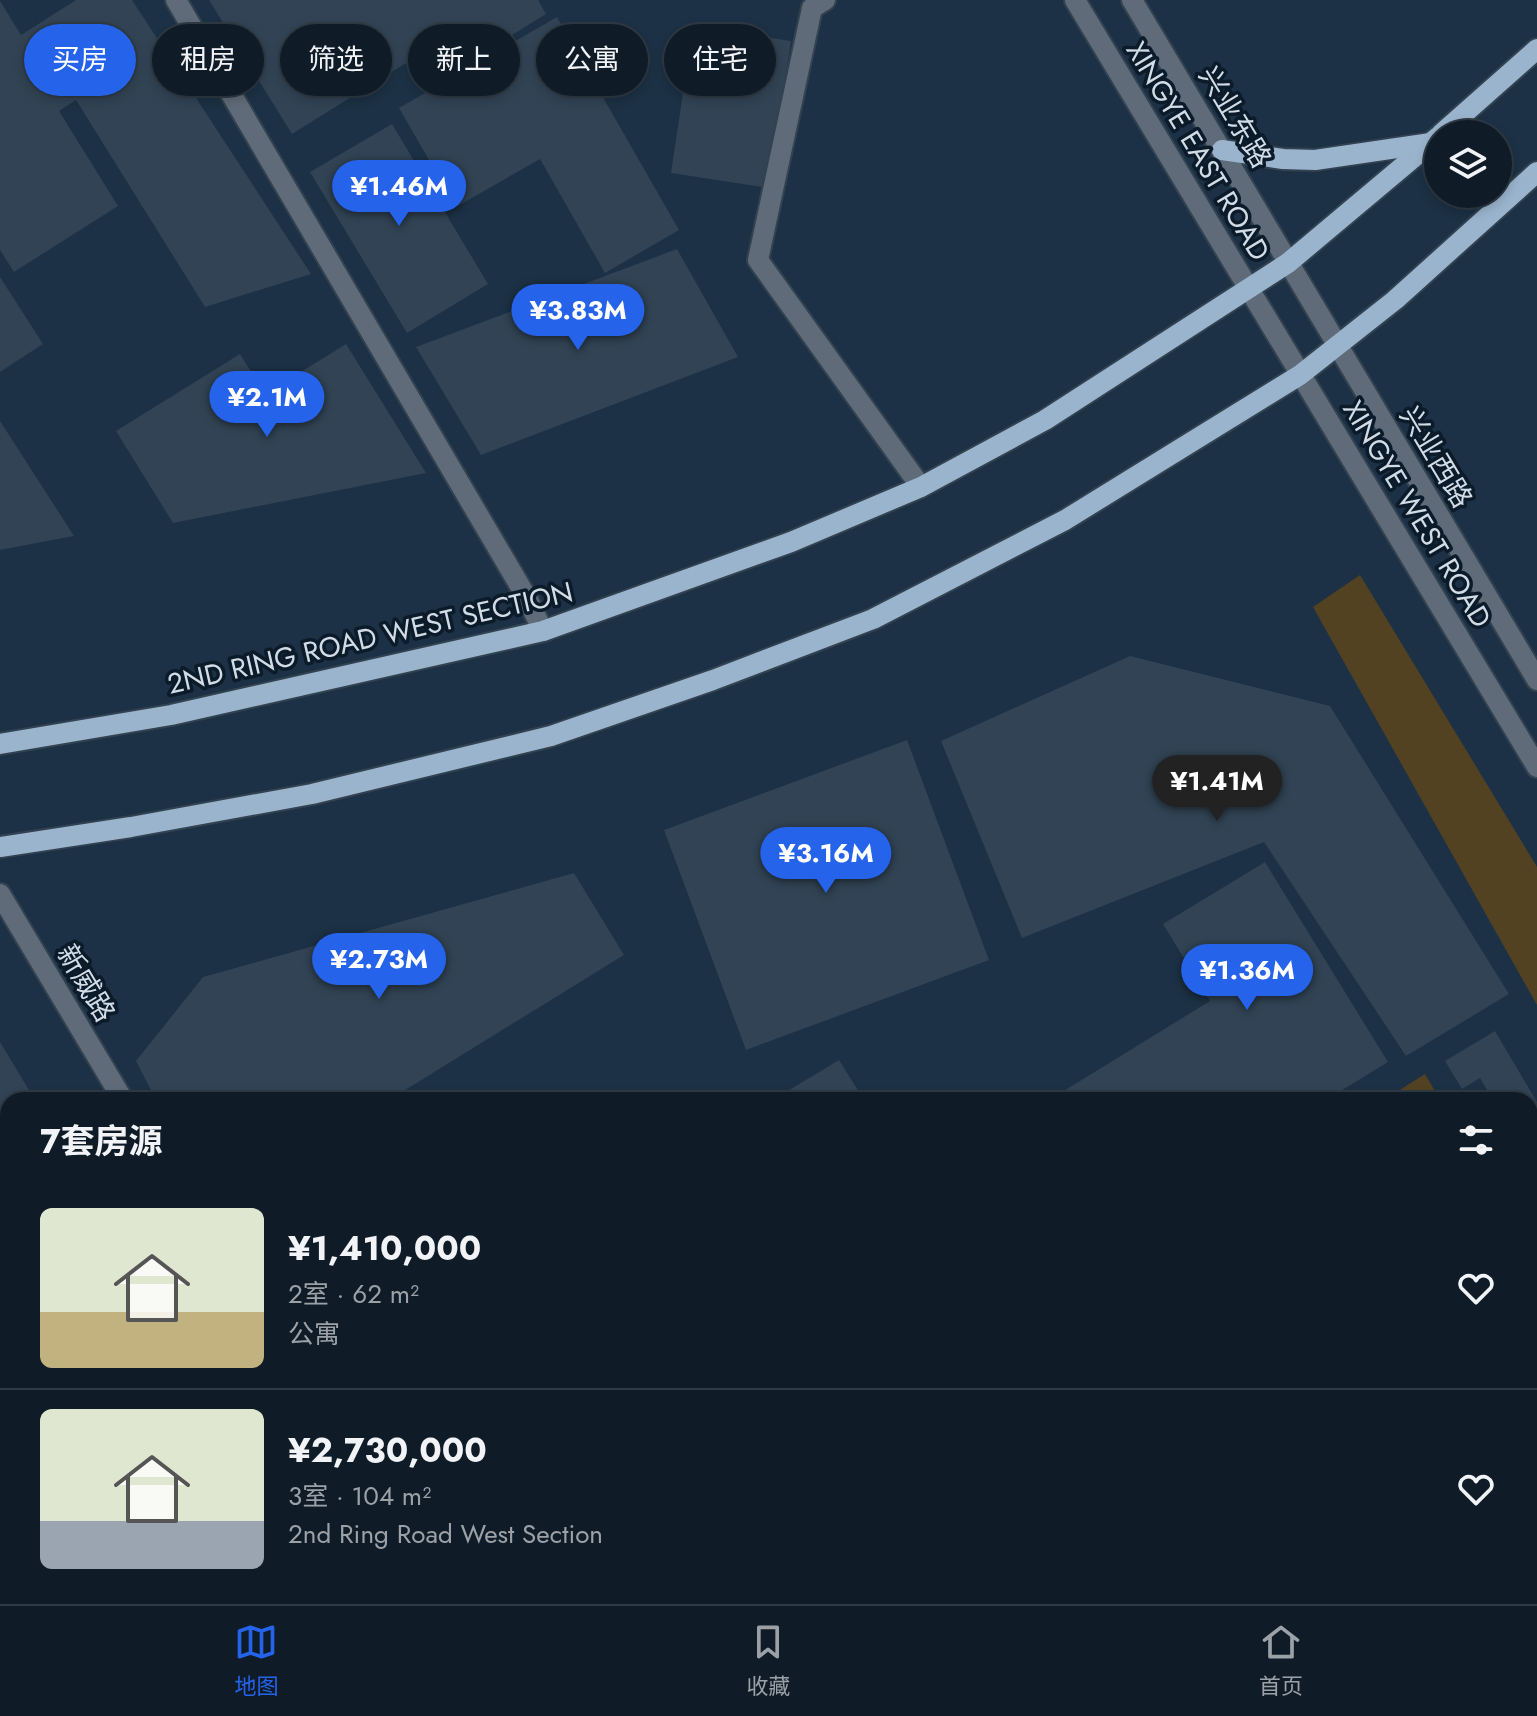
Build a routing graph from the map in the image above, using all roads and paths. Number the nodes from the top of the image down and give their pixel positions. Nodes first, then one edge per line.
1 (176, 0) edge
2 (825, 0) edge
3 (1075, 0) edge
4 (1132, 0) edge
5 (1537, 49) edge
6 (1457, 120) edge
7 (1424, 140) edge
8 (1424, 149) edge
9 (1222, 150) junction
10 (1537, 172) edge
11 (1288, 263) junction
12 (1249, 289) junction
13 (1337, 347) junction
14 (1300, 375) junction
15 (921, 487) junction
16 (543, 631) junction
17 (1537, 680) edge
18 (0, 744) edge
19 (1537, 767) edge
20 (0, 847) edge
21 (0, 894) edge
22 (118, 1092) edge

1 - 16 street
2 - 15 street
3 - 12 street, XINGYE EAST ROAD
4 - 9 street, 兴业东路
5 - 6 main road, 2ND RING ROAD WEST SECTION
7 - 9 main road
8 - 11 main road, 2ND RING ROAD WEST SECTION
9 - 11 street, 兴业东路
10 - 13 main road
11 - 12 main road, 2ND RING ROAD WEST SECTION
11 - 13 street, 兴业西路
12 - 14 street, XINGYE WEST ROAD
12 - 15 main road, 2ND RING ROAD WEST SECTION
13 - 14 main road
13 - 17 street, 兴业西路
14 - 19 street, XINGYE WEST ROAD
14 - 20 main road
15 - 16 main road, 2ND RING ROAD WEST SECTION
16 - 18 main road, 2ND RING ROAD WEST SECTION
21 - 22 street, 新威路

